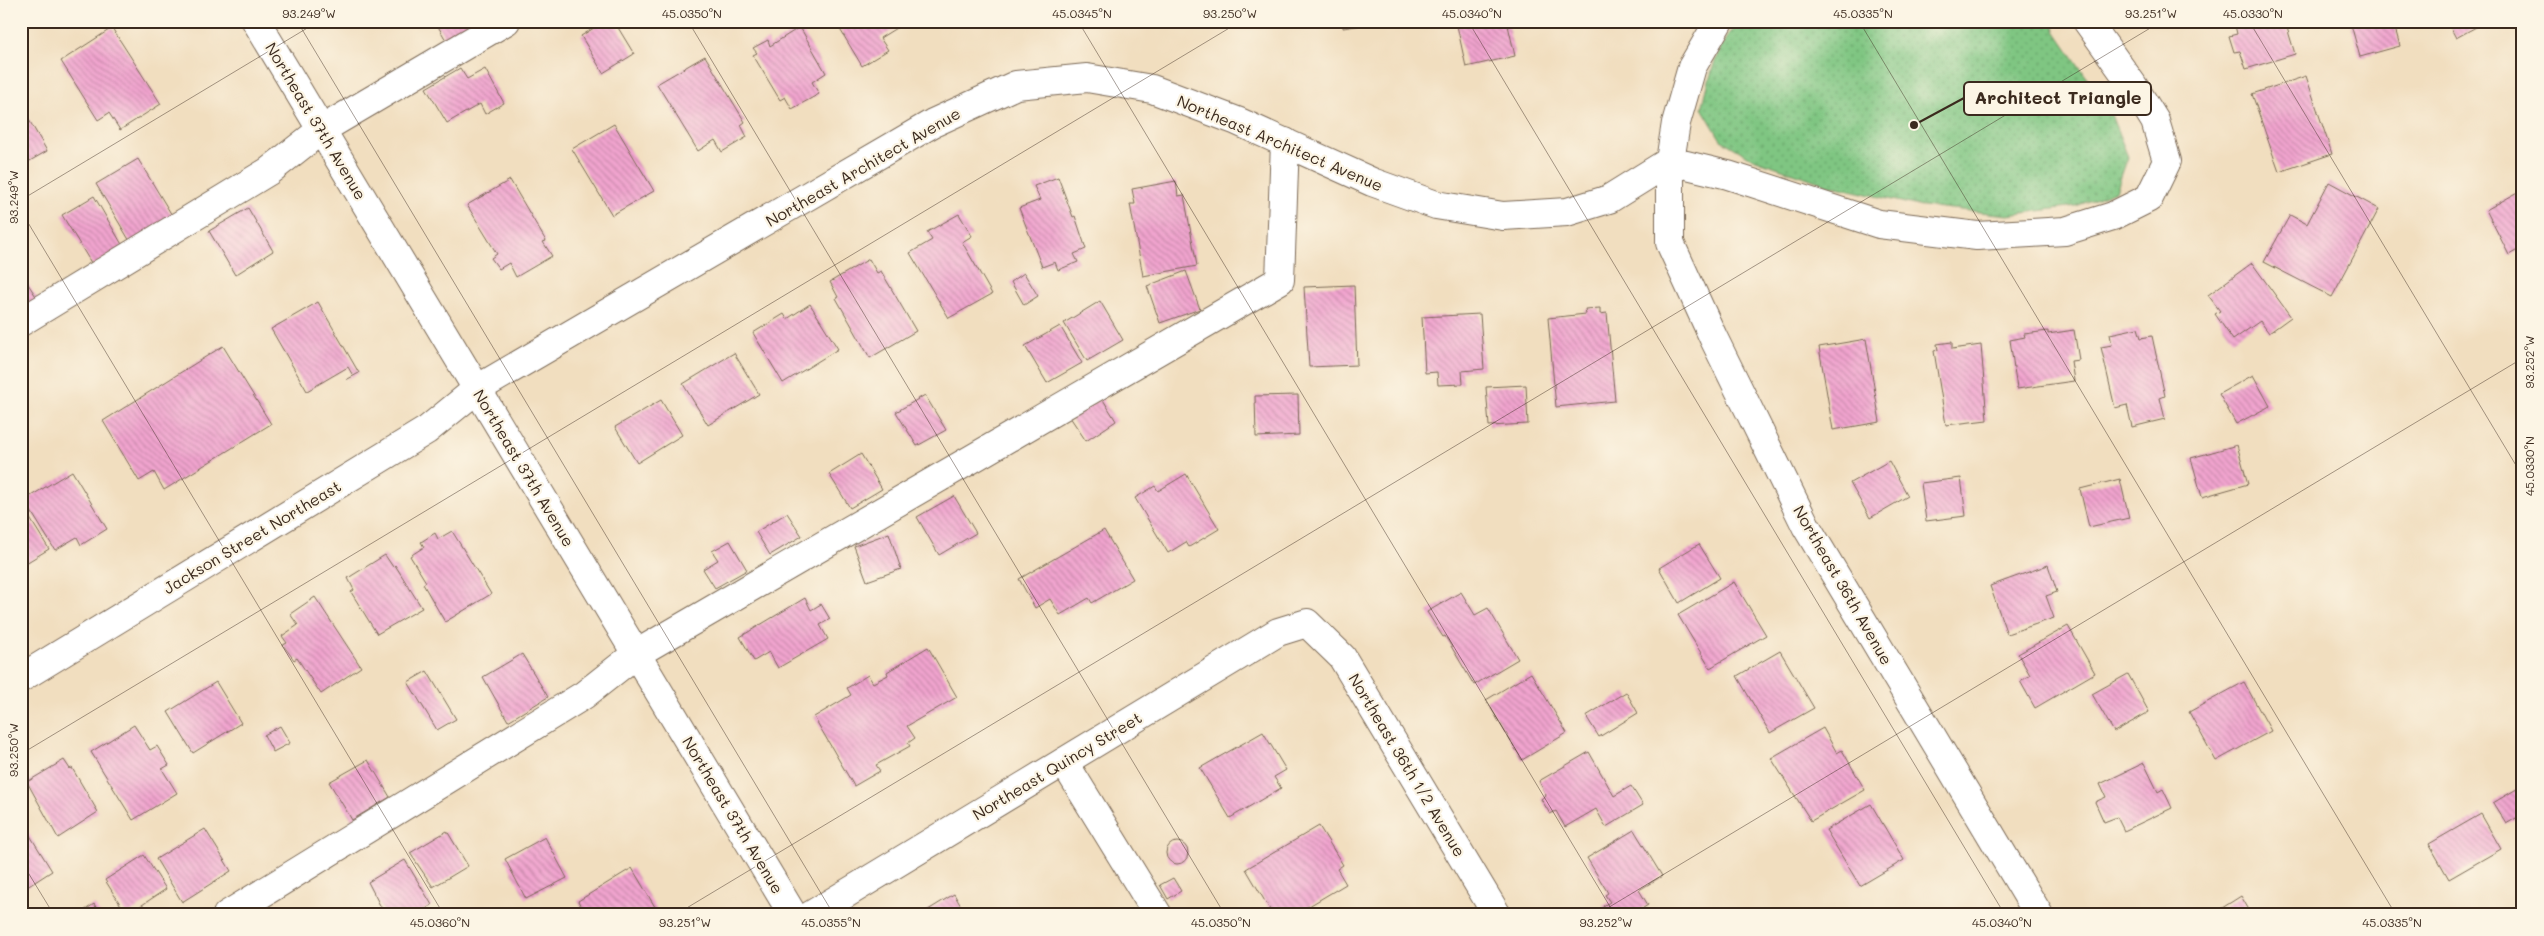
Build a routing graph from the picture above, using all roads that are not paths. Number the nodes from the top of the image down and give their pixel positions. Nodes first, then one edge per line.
1 (256, 21) edge
2 (506, 21) edge
3 (1719, 21) edge
4 (2087, 21) edge
5 (321, 130) junction
6 (1285, 142) junction
7 (1670, 161) junction
8 (21, 322) edge
9 (477, 389) junction
10 (1307, 622) joint
11 (636, 654) junction
12 (21, 678) edge
13 (1064, 762) junction
14 (227, 915) edge
15 (793, 915) edge
16 (811, 915) edge
17 (1158, 915) edge
18 (1497, 915) edge
19 (2039, 915) edge

1 - 5 street, Northeast 37th Avenue
2 - 5 street
3 - 7 street
4 - 7 street
5 - 8 street
5 - 9 street, Northeast 37th Avenue
6 - 7 street, Northeast Architect Avenue
6 - 9 street, Northeast Architect Avenue
6 - 11 street
7 - 19 street, Northeast 36th Avenue
9 - 11 street, Northeast 37th Avenue
9 - 12 street, Jackson Street Northeast
10 - 13 street, Northeast Quincy Street
10 - 18 street, Northeast 36th 1/2 Avenue
11 - 14 street
11 - 15 street, Northeast 37th Avenue
13 - 16 street, Northeast Quincy Street
13 - 17 street

